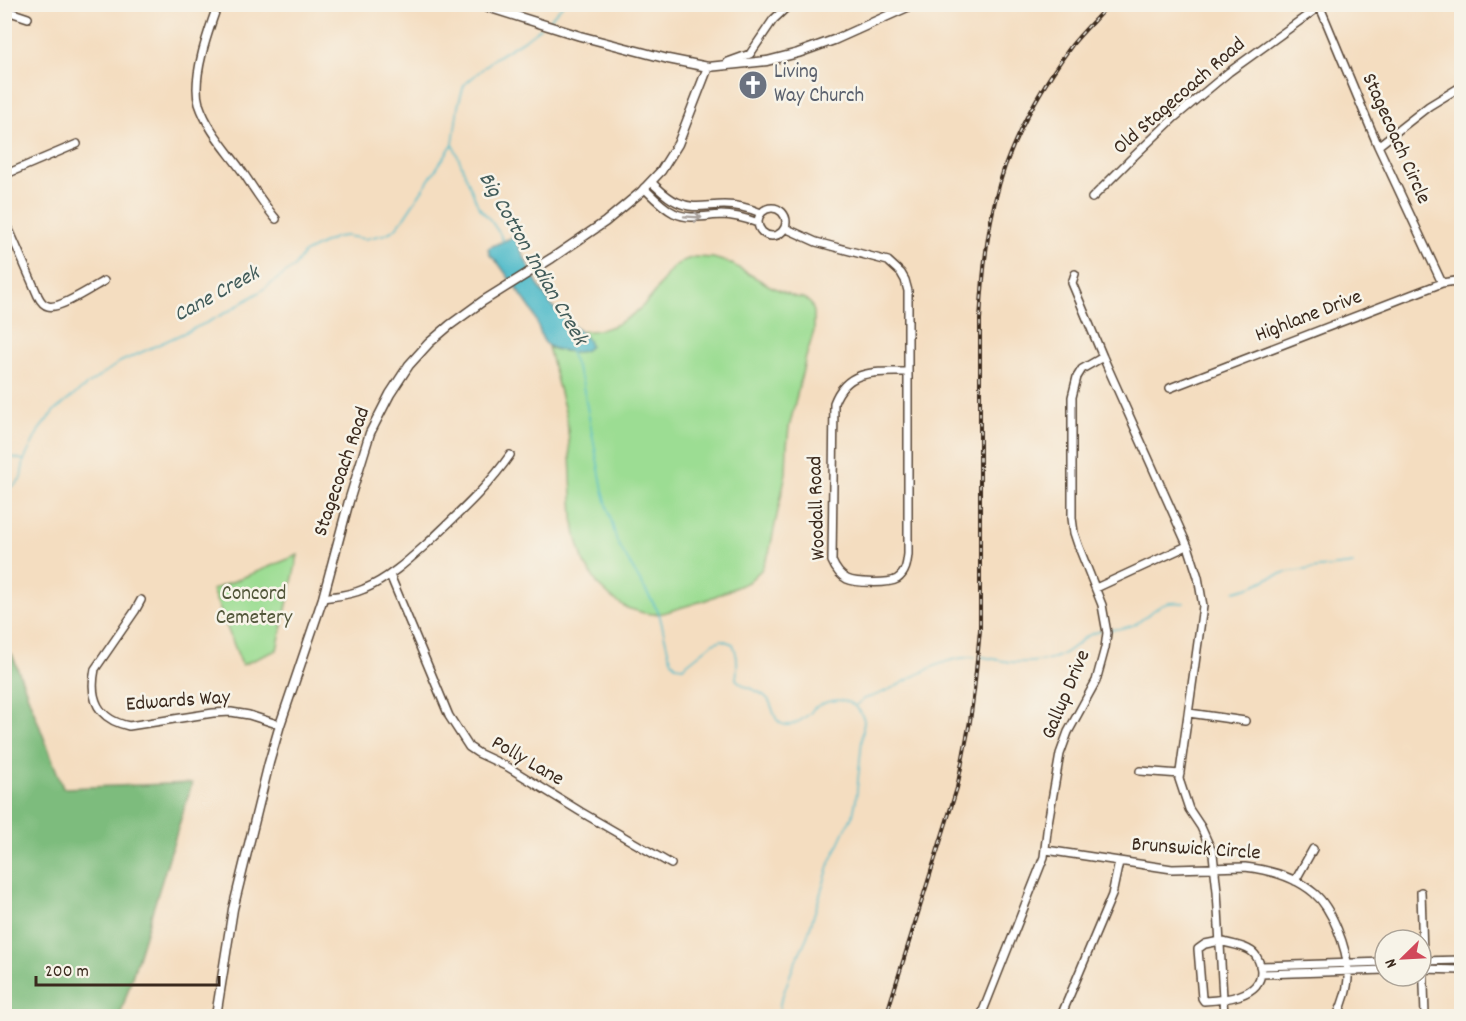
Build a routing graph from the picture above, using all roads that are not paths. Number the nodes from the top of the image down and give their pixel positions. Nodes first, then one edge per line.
1 (218, 4) edge
2 (478, 4) edge
3 (790, 4) edge
4 (914, 4) edge
5 (1322, 6) edge
6 (4, 10) edge
7 (28, 18) dead end
8 (708, 67) junction
9 (1461, 86) edge
10 (78, 144) dead end
11 (1378, 146) junction
12 (4, 175) edge
13 (647, 185) junction
14 (1092, 198) dead end
15 (761, 213) junction
16 (4, 218) edge
17 (276, 219) dead end
18 (758, 223) junction
19 (785, 228) junction
20 (1075, 274) dead end
21 (1461, 280) edge
22 (104, 281) dead end
23 (1442, 283) junction
24 (1103, 357) junction
25 (908, 372) junction
26 (1170, 388) dead end
27 (510, 455) dead end
28 (1187, 546) junction
29 (390, 575) junction
30 (1096, 588) junction
31 (323, 598) junction
32 (141, 600) dead end
33 (1189, 713) junction
34 (1245, 721) dead end
35 (280, 725) junction
36 (1140, 771) dead end
37 (1180, 774) junction
38 (1313, 849) dead end
39 (1046, 850) junction
40 (1119, 862) junction
41 (671, 864) dead end
42 (1215, 868) junction
43 (1295, 881) junction
44 (1421, 892) dead end
45 (1421, 928) edge
46 (1220, 941) junction
47 (1461, 960) edge
48 (1373, 964) edge
49 (1433, 964) edge
50 (1433, 966) edge
51 (1347, 967) junction
52 (1373, 969) edge
53 (1261, 970) junction
54 (1461, 970) edge
55 (1423, 988) edge
56 (1223, 1000) junction
57 (216, 1015) edge
58 (227, 1017) edge
59 (981, 1017) edge
60 (1061, 1017) edge
61 (1224, 1017) edge
62 (1337, 1017) edge
63 (1425, 1017) edge

1 - 17 street
2 - 8 street
3 - 8 street
4 - 8 street
5 - 11 street, Stagecoach Circle
5 - 14 street, Old Stagecoach Road
6 - 7 street
8 - 13 street, Stagecoach Road
9 - 11 street
10 - 12 street
11 - 23 street, Stagecoach Circle
13 - 15 street
13 -> 18 street, Woodall Road
13 - 31 street, Stagecoach Road
15 - 18 street
15 - 19 street
16 - 22 street
18 - 19 street, Woodall Road
19 - 25 street, Woodall Road
20 - 24 street
21 - 23 street, Highlane Drive
23 - 26 street, Highlane Drive
24 - 28 street
24 - 30 street, Gallup Drive
25 - 25 street, Woodall Road
27 - 29 street
28 - 30 street
28 - 33 street
29 - 31 street
29 - 41 street, Polly Lane
30 - 39 street, Gallup Drive
31 - 35 street, Stagecoach Road
32 - 35 street, Edwards Way
33 - 34 street
33 - 37 street
35 - 57 street, Stagecoach Road
36 - 37 street
37 - 42 street
38 - 43 street
39 - 40 street, Brunswick Circle
39 - 59 street, Gallup Drive
40 - 42 street, Brunswick Circle
40 - 60 street
42 - 43 street, Brunswick Circle
42 - 46 street
43 - 51 street, Brunswick Circle
44 - 45 street
46 - 53 street
46 - 56 street
46 - 56 street
47 - 49 street
48 - 51 street
50 - 54 street
51 - 52 street
51 - 53 street
51 - 62 street, Brunswick Circle
53 - 56 street
55 - 63 street
56 - 61 street
57 - 58 street

